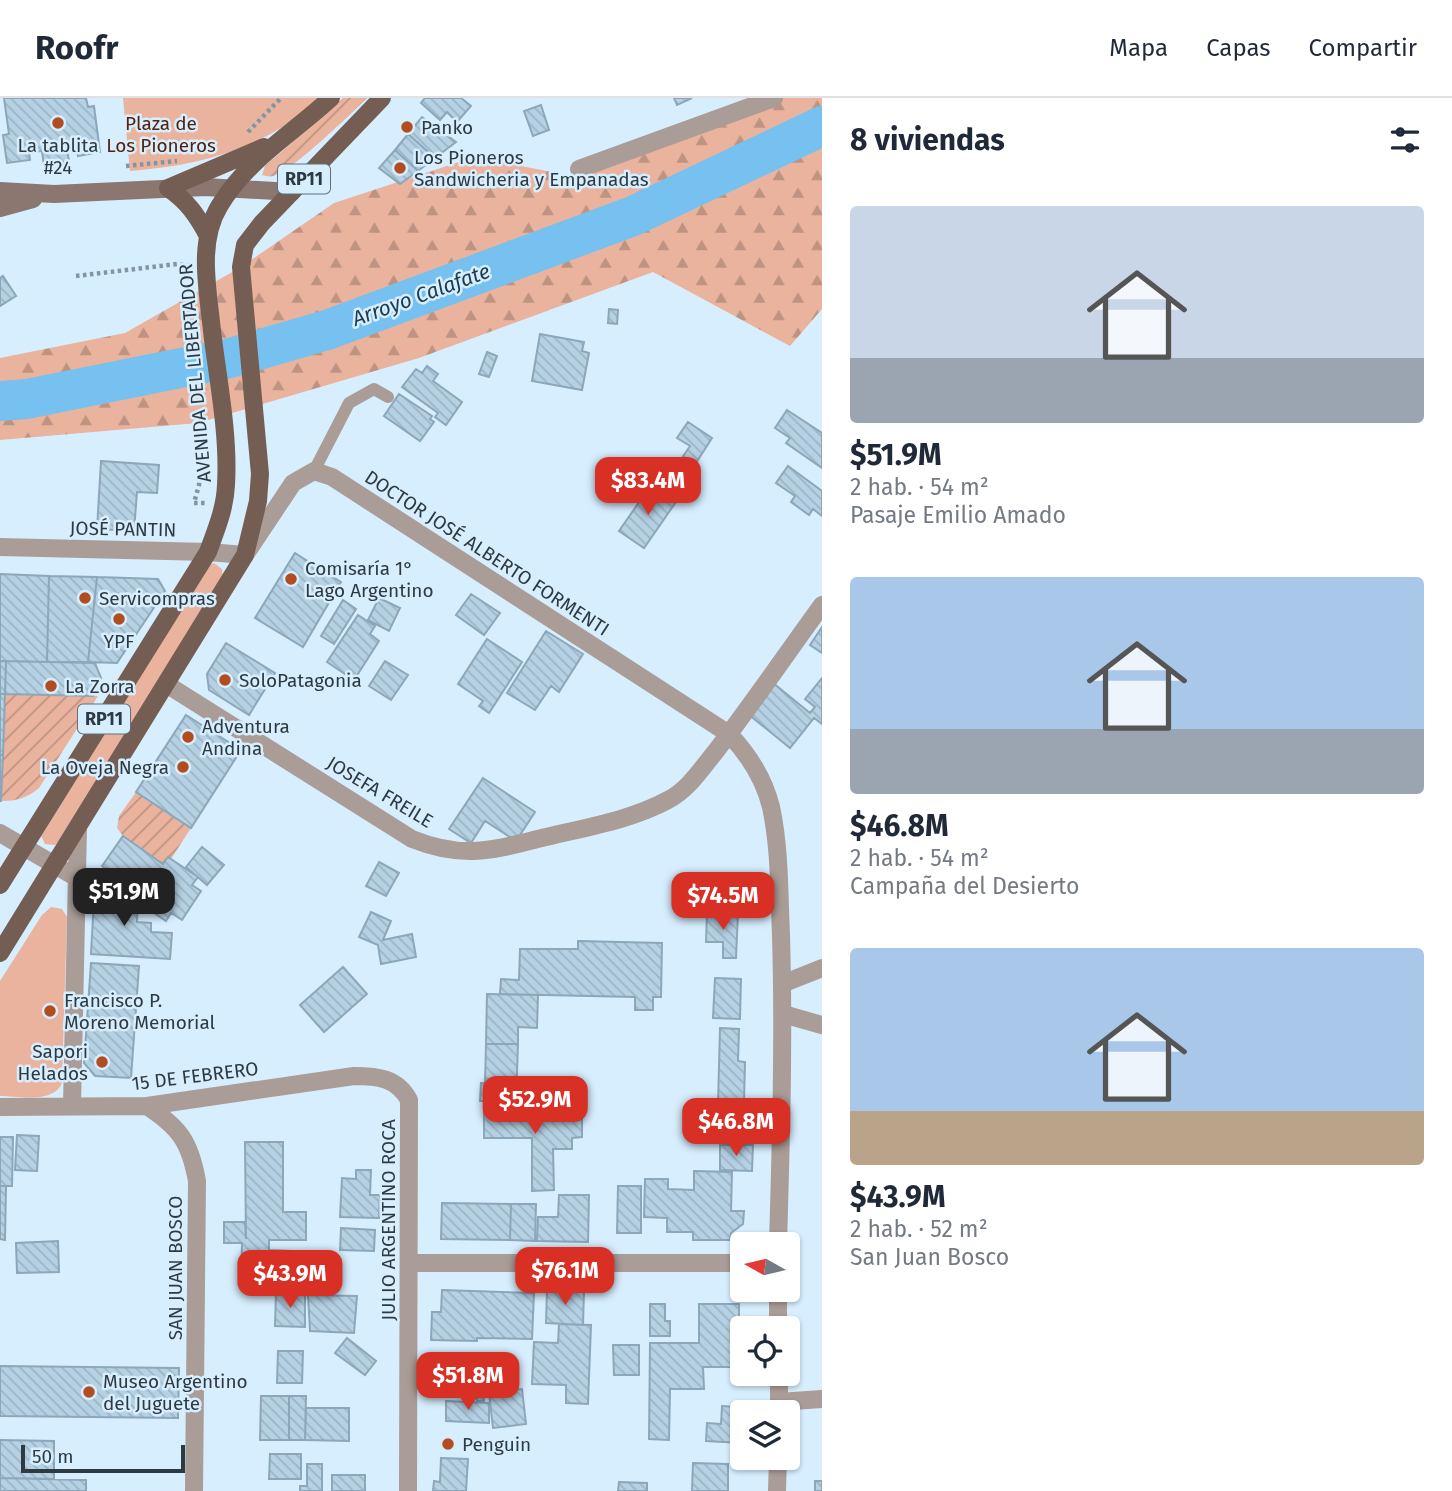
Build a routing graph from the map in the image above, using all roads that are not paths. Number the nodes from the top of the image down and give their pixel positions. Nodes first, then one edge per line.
1 (331, 98) edge
2 (382, 98) edge
3 (774, 98) edge
4 (273, 144) junction
5 (579, 169) dead end
6 (167, 188) junction
7 (231, 188) junction
8 (0, 191) edge
9 (292, 192) junction
10 (54, 194) junction
11 (0, 208) edge
12 (208, 236) junction
13 (388, 397) dead end
14 (314, 471) junction
15 (0, 547) edge
16 (208, 552) junction
17 (245, 555) junction
18 (822, 605) edge
19 (166, 684) junction
20 (729, 734) junction
21 (78, 827) junction
22 (0, 833) edge
23 (24, 848) junction
24 (55, 865) junction
25 (77, 878) junction
26 (0, 885) edge
27 (0, 953) edge
28 (822, 968) edge
29 (782, 984) junction
30 (783, 1014) junction
31 (822, 1025) edge
32 (393, 1082) joint
33 (72, 1106) junction
34 (147, 1106) junction
35 (0, 1107) edge
36 (778, 1232) edge
37 (410, 1263) junction
38 (730, 1263) edge
39 (822, 1399) edge
40 (800, 1403) edge
41 (778, 1470) edge
42 (194, 1491) edge
43 (408, 1491) edge
44 (777, 1491) edge

1 - 4 main road, AVENIDA DEL LIBERTADOR / RP11
2 - 9 main road, RP11
3 - 5 street
4 - 6 main road
4 - 7 main road, AVENIDA DEL LIBERTADOR / RP11
6 - 7 main road
6 - 10 main road
6 - 12 main road
7 - 9 main road
7 - 12 main road, AVENIDA DEL LIBERTADOR / RP11
8 - 10 main road
9 - 17 main road, RP11
10 - 11 main road
12 - 16 main road, AVENIDA DEL LIBERTADOR / RP11
13 - 14 lane
14 - 17 street
14 - 20 street, DOCTOR JOSÉ ALBERTO FORMENTI
15 - 16 street, JOSÉ PANTIN
16 - 17 street, JOSÉ PANTIN
16 - 23 main road, AVENIDA DEL LIBERTADOR / RP11
17 - 19 main road, RP11
18 - 20 street, JOSEFA FREILE
19 - 20 street, JOSEFA FREILE
19 - 21 main road, RP11
20 - 29 street, DOCTOR JOSÉ ALBERTO FORMENTI
21 - 24 main road, RP11
21 - 25 street
22 - 23 street
23 - 24 street
23 - 26 main road, AVENIDA DEL LIBERTADOR / RP11
24 - 25 street
24 - 27 main road, RP11
25 - 33 street
28 - 29 street
29 - 30 street, DOCTOR JOSÉ ALBERTO FORMENTI
30 - 31 street
30 - 36 street, DOCTOR JOSÉ ALBERTO FORMENTI
32 - 34 street, 15 DE FEBRERO
32 - 37 street, JULIO ARGENTINO ROCA
33 - 34 street, 15 DE FEBRERO
33 - 35 street, 15 DE FEBRERO
34 - 42 street, SAN JUAN BOSCO
37 - 38 street
37 - 43 street, JULIO ARGENTINO ROCA
39 - 40 street
41 - 44 street

